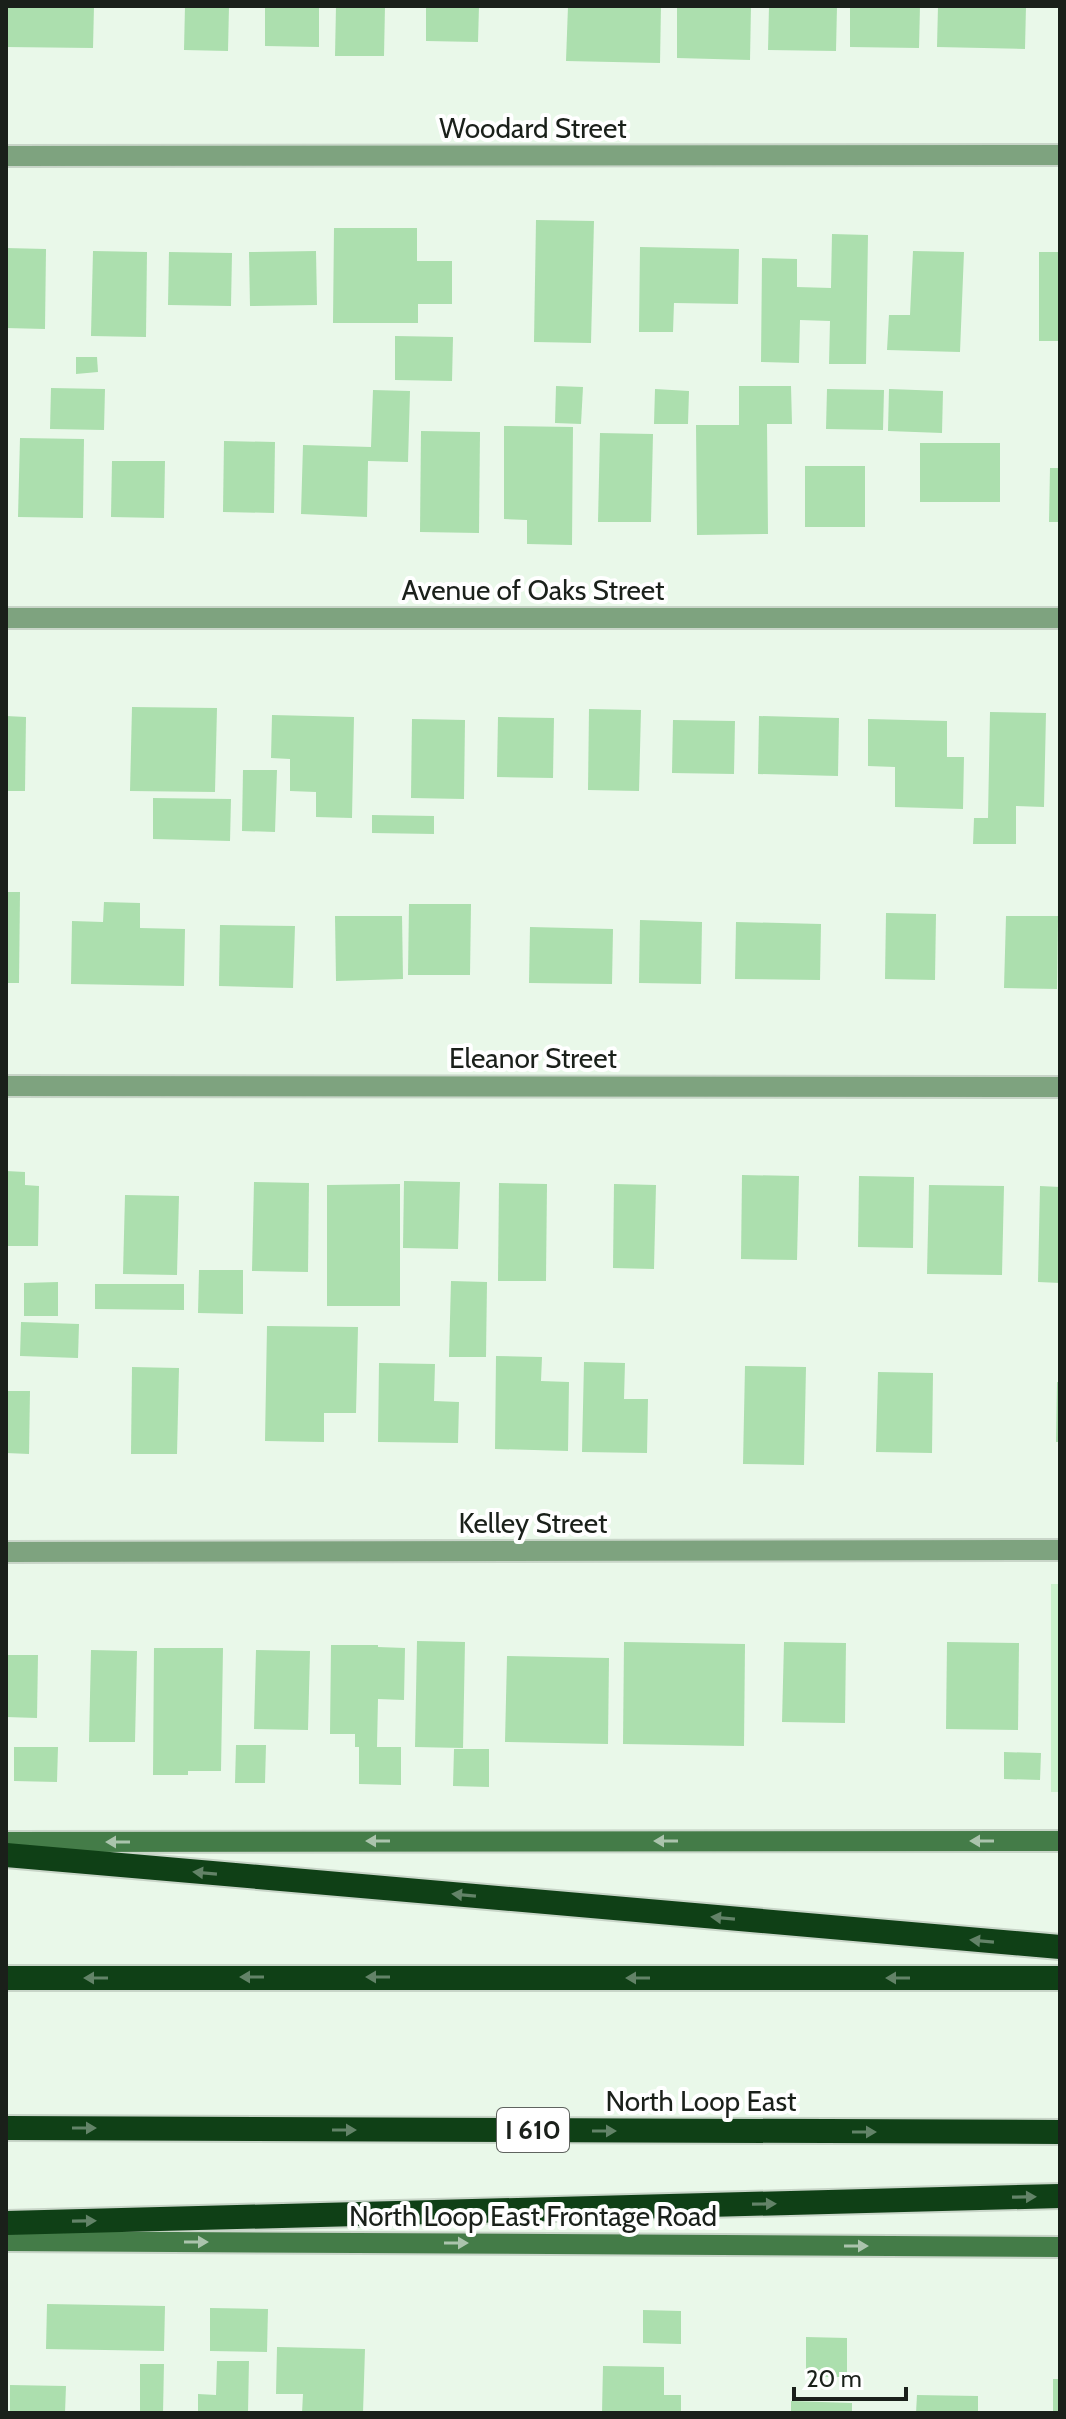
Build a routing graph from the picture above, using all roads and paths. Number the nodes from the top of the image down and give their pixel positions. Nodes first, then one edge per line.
1 (1060, 155) edge
2 (6, 156) edge
3 (6, 618) edge
4 (1060, 618) edge
5 (6, 1086) edge
6 (1060, 1087) edge
7 (1060, 1550) edge
8 (6, 1552) edge
9 (1060, 1841) edge
10 (6, 1842) edge
11 (6, 1855) edge
12 (1060, 1947) edge
13 (6, 1978) edge
14 (1060, 1978) edge
15 (6, 2128) edge
16 (1060, 2132) edge
17 (1060, 2196) edge
18 (6, 2223) edge
19 (6, 2241) edge
20 (1060, 2247) edge

1 - 2 street, Woodard Street
3 - 4 street, Avenue of Oaks Street
5 - 6 street, Eleanor Street
7 - 8 street, Kelley Street
9 -> 10 main road
12 -> 11 highway
14 -> 13 highway
15 -> 16 highway, North Loop East / I 610
18 -> 17 highway
19 -> 20 main road, North Loop East Frontage Road

